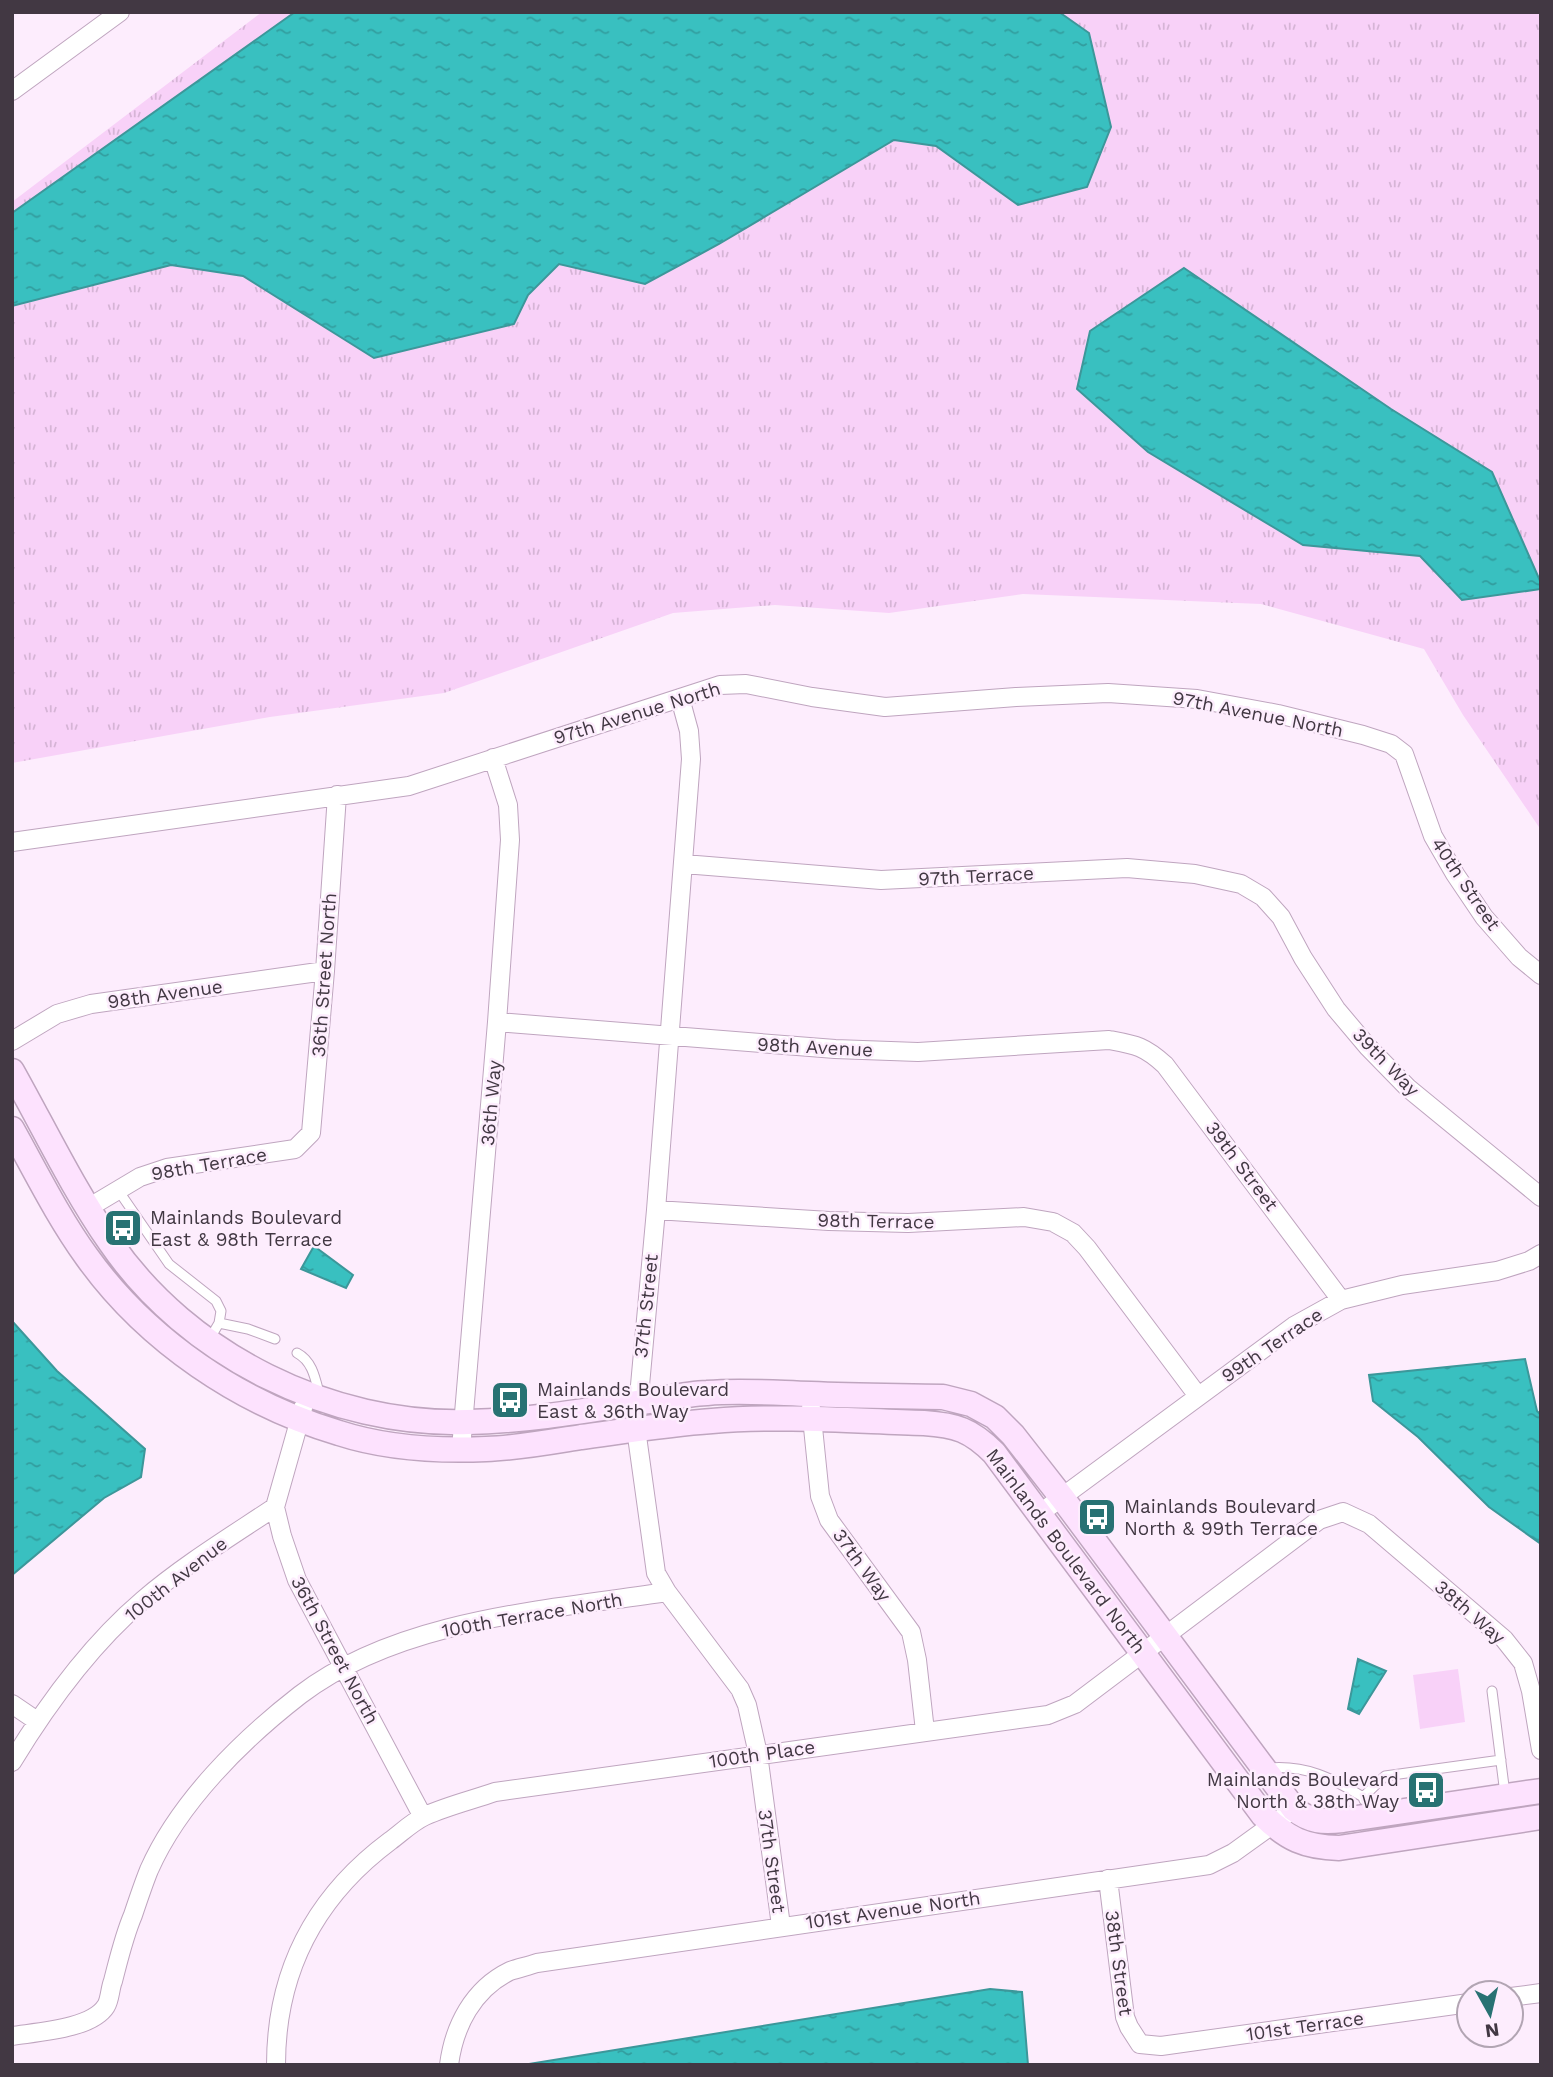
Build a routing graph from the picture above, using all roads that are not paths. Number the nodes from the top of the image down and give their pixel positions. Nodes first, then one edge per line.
1 (120, 12) edge
2 (14, 86) edge
3 (680, 698) junction
4 (1391, 744) joint
5 (492, 758) junction
6 (337, 796) junction
7 (12, 842) edge
8 (684, 864) junction
9 (1263, 897) joint
10 (326, 971) junction
11 (1541, 975) edge
12 (498, 1022) junction
13 (669, 1037) junction
14 (12, 1041) edge
15 (1133, 1044) joint
16 (12, 1071) edge
17 (46, 1133) junction
18 (15, 1140) edge
19 (295, 1149) joint
20 (118, 1190) junction
21 (1541, 1198) edge
22 (88, 1208) junction
23 (656, 1210) junction
24 (1541, 1255) edge
25 (1341, 1300) junction
26 (214, 1332) junction
27 (275, 1339) dead end
28 (297, 1353) dead end
29 (195, 1362) junction
30 (314, 1396) junction
31 (1198, 1396) junction
32 (640, 1402) junction
33 (811, 1406) junction
34 (299, 1419) junction
35 (465, 1422) junction
36 (636, 1429) junction
37 (461, 1449) junction
38 (1063, 1499) junction
39 (275, 1507) junction
40 (1343, 1511) joint
41 (1040, 1514) junction
42 (667, 1592) junction
43 (1164, 1638) junction
44 (1143, 1653) junction
45 (344, 1667) junction
46 (1492, 1691) dead end
47 (12, 1704) edge
48 (37, 1721) junction
49 (925, 1731) junction
50 (1541, 1750) edge
51 (758, 1754) junction
52 (1501, 1760) junction
53 (12, 1762) edge
54 (1264, 1769) junction
55 (1541, 1791) edge
56 (1506, 1796) junction
57 (1365, 1807) junction
58 (1294, 1810) junction
59 (423, 1817) junction
60 (1541, 1817) edge
61 (1272, 1824) junction
62 (1108, 1879) junction
63 (781, 1926) junction
64 (1455, 2005) edge
65 (12, 2036) edge
66 (1140, 2044) joint
67 (276, 2065) edge
68 (449, 2065) edge

1 - 2 street
3 - 4 street, 97th Avenue North
3 - 5 street, 97th Avenue North
3 - 8 street, 37th Street
4 - 11 street, 40th Street
5 - 6 street, 97th Avenue North
5 - 12 street, 36th Way
6 - 7 street, 97th Avenue North
6 - 10 street, 36th Street North
8 - 9 street, 97th Terrace
8 - 13 street, 37th Street
9 - 21 street, 39th Way
10 - 14 street, 98th Avenue
10 - 19 street, 36th Street North
12 - 13 street, 98th Avenue
12 - 35 street, 36th Way
13 - 15 street, 98th Avenue
13 - 23 street, 37th Street
15 - 25 street, 39th Street
16 - 17 street
17 - 18 street
17 - 22 street
18 - 29 street, Mainlands Boulevard North
19 - 20 street, 98th Terrace
20 - 22 street, 98th Terrace
20 - 26 lane
22 - 26 street
23 - 31 street, 98th Terrace
23 - 32 street, 37th Street
24 - 25 street, 99th Terrace
25 - 31 street, 99th Terrace
26 - 27 lane
26 - 29 lane
26 - 30 street
28 - 30 lane
29 - 34 street, Mainlands Boulevard North
30 - 34 street
30 - 35 street
31 - 38 street, 99th Terrace
32 - 33 street
32 - 35 street
32 - 36 street, 37th Street
33 - 36 street, Mainlands Boulevard North
33 - 38 street, Mainlands Boulevard North
33 - 41 street, Mainlands Boulevard North
33 - 49 street, 37th Way
34 - 37 street, Mainlands Boulevard North
34 - 39 street
35 - 37 street, 36th Way
36 - 37 street, Mainlands Boulevard North
36 - 42 street, 37th Street
38 - 41 street, 99th Terrace
38 - 43 street, Mainlands Boulevard North
39 - 45 street, 36th Street North
39 - 48 street, 100th Avenue
40 - 43 street, 100th Place
40 - 50 street, 38th Way
41 - 44 street, Mainlands Boulevard North
42 - 45 street, 100th Terrace North
42 - 51 street, 37th Street
43 - 44 street, 100th Place
43 - 54 street, Mainlands Boulevard North
44 - 49 street, 100th Place
44 - 61 street, Mainlands Boulevard North
45 - 59 street, 36th Street North
45 - 65 street, 100th Terrace North
46 - 52 lane
47 - 48 street
48 - 53 street, 100th Avenue
49 - 51 street, 100th Place
51 - 59 street, 100th Place
51 - 63 street, 37th Street
52 - 56 lane
52 - 57 lane
54 - 57 lane
54 - 58 street, Mainlands Boulevard North
55 - 56 street
56 - 57 street
57 - 58 street
58 - 61 street, 101st Avenue North
59 - 67 street, 100th Place
60 - 61 street, Mainlands Boulevard North
61 - 62 street, 101st Avenue North
62 - 63 street, 101st Avenue North
62 - 66 street, 38th Street
63 - 68 street, 101st Avenue North
64 - 66 street, 101st Terrace

